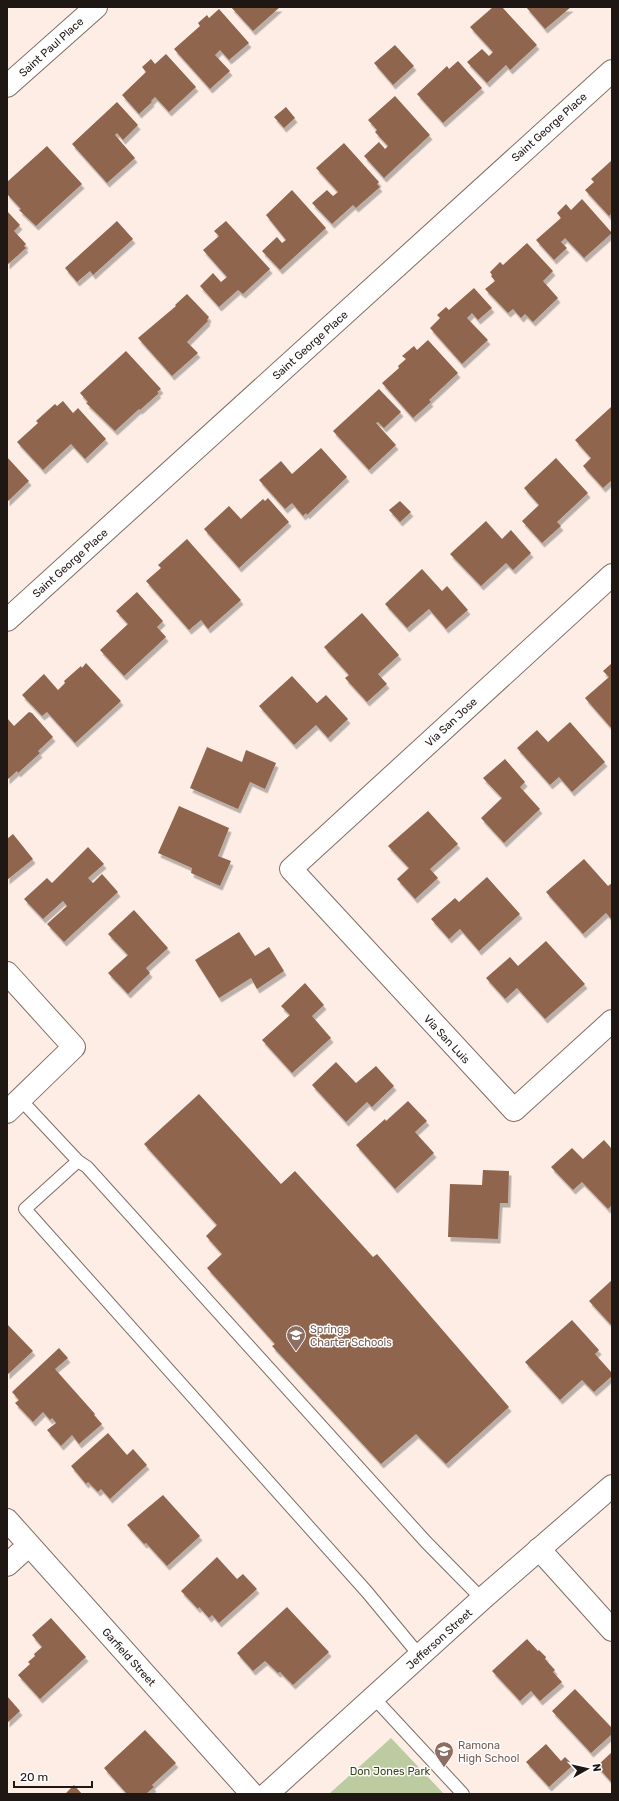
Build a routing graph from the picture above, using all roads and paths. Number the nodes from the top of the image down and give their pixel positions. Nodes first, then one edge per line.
1 (96, 7) edge
2 (612, 71) edge
3 (7, 86) edge
4 (612, 575) edge
5 (7, 620) edge
6 (291, 869) joint
7 (7, 973) edge
8 (612, 1021) edge
9 (14, 1106) edge
10 (78, 1161) junction
11 (612, 1486) edge
12 (7, 1520) edge
13 (29, 1545) junction
14 (538, 1550) junction
15 (7, 1565) edge
16 (482, 1599) junction
17 (612, 1630) edge
18 (420, 1656) junction
19 (374, 1698) junction
20 (252, 1794) edge
21 (267, 1794) edge
22 (463, 1794) edge

1 - 3 street, Saint Paul Place
2 - 5 street, Saint George Place
4 - 6 street, Via San Jose
6 - 8 street, Via San Luis
7 - 9 street
9 - 10 lane
10 - 16 lane
10 - 18 lane
11 - 14 street, Jefferson Street
12 - 13 street, Garfield Street
13 - 15 street
13 - 20 street, Garfield Street
14 - 16 street, Jefferson Street
14 - 17 street
16 - 18 street, Jefferson Street
18 - 19 street, Jefferson Street
19 - 21 street, Jefferson Street
19 - 22 lane

